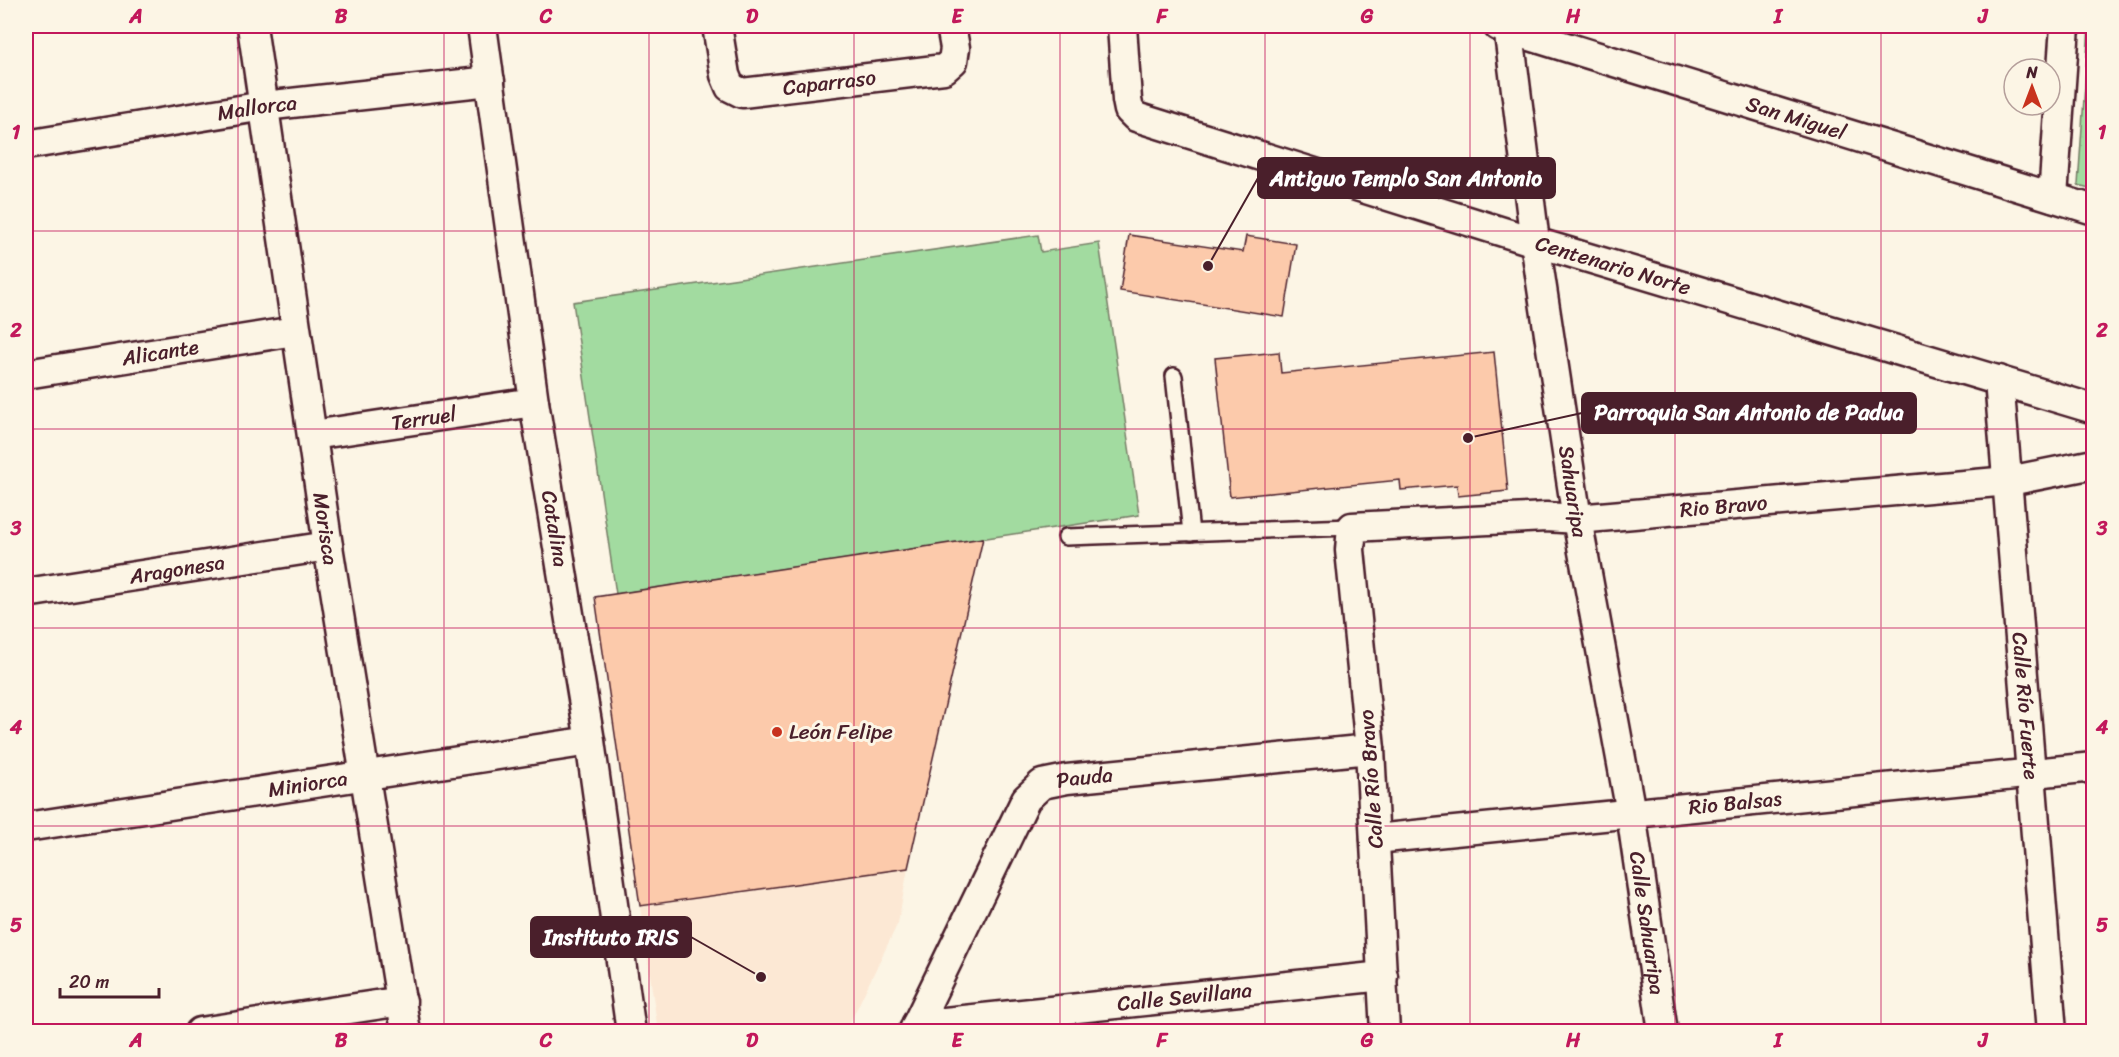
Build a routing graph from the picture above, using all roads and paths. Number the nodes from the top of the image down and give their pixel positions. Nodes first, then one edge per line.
1 (252, 26) edge
2 (482, 26) edge
3 (717, 26) edge
4 (951, 26) edge
5 (1122, 26) edge
6 (1504, 26) edge
7 (2065, 26) edge
8 (490, 81) junction
9 (264, 106) junction
10 (26, 145) edge
11 (2053, 197) junction
12 (2094, 210) edge
13 (1535, 242) junction
14 (295, 331) junction
15 (26, 374) edge
16 (1174, 376) dead end
17 (1999, 380) junction
18 (534, 402) junction
19 (2094, 409) edge
20 (313, 435) junction
21 (2094, 464) edge
22 (2008, 481) junction
23 (1577, 519) junction
24 (1352, 527) junction
25 (1191, 533) junction
26 (1066, 537) dead end
27 (328, 546) junction
28 (26, 593) edge
29 (590, 741) junction
30 (1370, 749) junction
31 (2094, 767) edge
32 (2031, 774) junction
33 (364, 777) junction
34 (1631, 813) junction
35 (26, 827) edge
36 (1375, 839) junction
37 (1383, 976) junction
38 (402, 1001) junction
39 (301, 1025) edge
40 (914, 1028) edge
41 (200, 1032) edge
42 (406, 1032) edge
43 (631, 1032) edge
44 (1385, 1032) edge
45 (1663, 1032) edge
46 (2052, 1032) edge

1 - 9 street, Morisca
2 - 8 street, Catalina
3 - 4 street, Caparraso
5 - 13 street, Centenario Norte
6 - 11 street, San Miguel
6 - 13 street, Sahuaripa
7 - 11 street
8 - 9 street, Mallorca
8 - 18 street, Catalina
9 - 10 street, Mallorca
9 - 14 street, Morisca
11 - 12 street, San Miguel
13 - 17 street, Centenario Norte
13 - 23 street, Sahuaripa
14 - 15 street, Alicante
14 - 20 street, Morisca
16 - 25 lane
17 - 19 street, Centenario Norte
17 - 22 street, Calle Río Fuerte
18 - 20 street, Terruel
18 - 29 street, Catalina
20 - 27 street, Morisca
21 - 22 street, Rio Bravo
22 - 23 street, Rio Bravo
22 - 32 street, Calle Río Fuerte
23 - 24 street, Rio Bravo
23 - 34 street, Sahuaripa
24 - 25 lane
24 - 30 street, Calle Río Bravo
25 - 26 lane
27 - 28 street, Aragonesa
27 - 33 street, Morisca
29 - 33 street, Miniorca
29 - 43 street, Catalina
30 - 36 street, Calle Río Bravo
30 - 40 street, Pauda
31 - 32 street, Rio Balsas
32 - 34 street, Rio Balsas
32 - 46 street, Calle Río Fuerte
33 - 35 street, Miniorca
33 - 38 street, Morisca
34 - 36 street, Rio Balsas
34 - 45 street, Calle Sahuaripa
36 - 37 street, Calle Río Bravo
37 - 40 street, Calle Sevillana
37 - 44 street, Calle Río Bravo
38 - 39 street
38 - 42 street, Morisca
39 - 41 street

